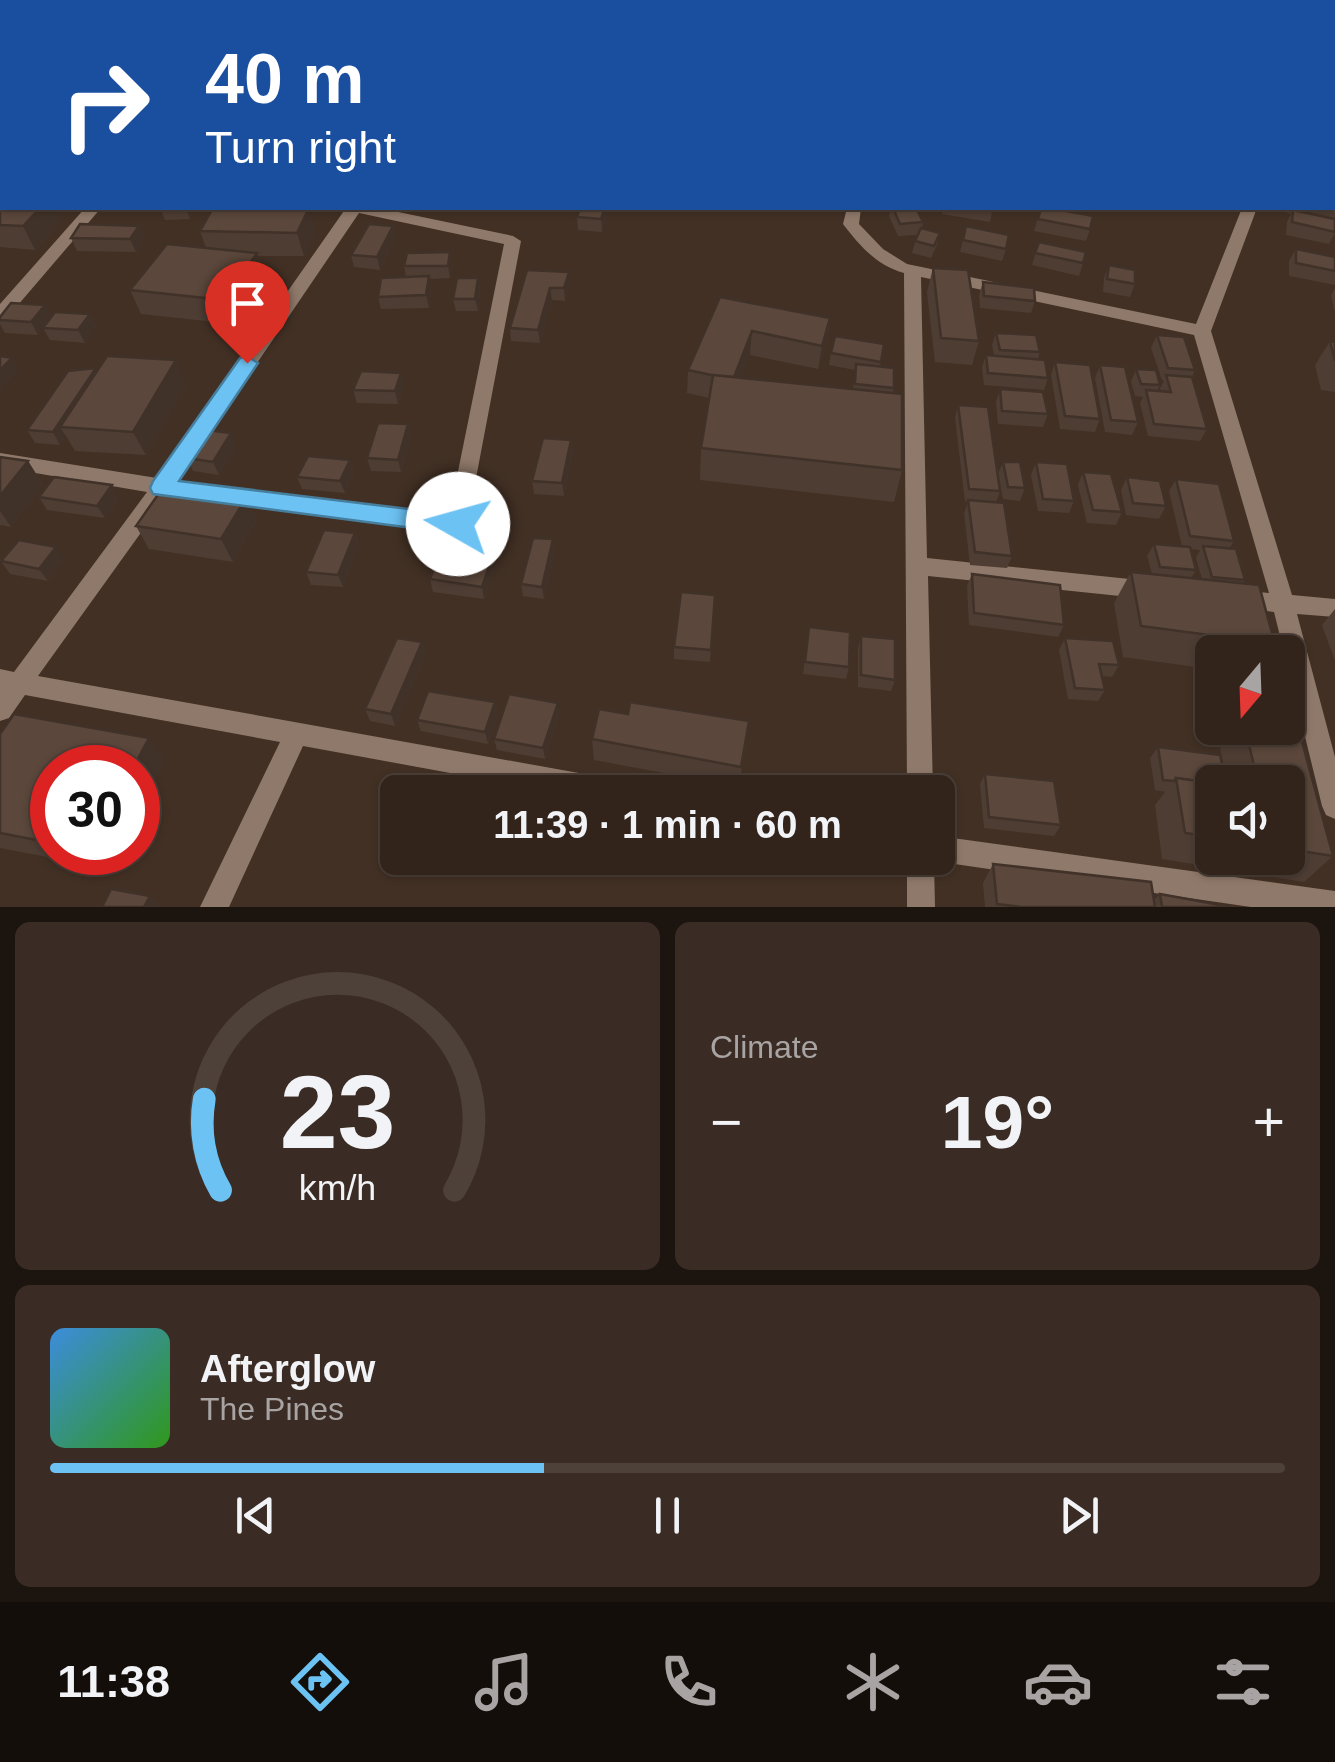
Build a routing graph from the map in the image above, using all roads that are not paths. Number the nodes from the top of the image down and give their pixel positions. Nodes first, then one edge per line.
1 (91, 210) edge
2 (356, 210) edge
3 (366, 210) edge
4 (854, 210) edge
5 (1249, 210) edge
6 (912, 270) junction
7 (0, 314) edge
8 (1202, 331) junction
9 (0, 460) edge
10 (162, 488) junction
11 (920, 566) junction
12 (1168, 592) edge
13 (1206, 596) edge
14 (1282, 604) junction
15 (1335, 608) edge
16 (10, 681) edge
17 (0, 710) edge
18 (296, 735) junction
19 (522, 775) edge
20 (920, 775) edge
21 (1335, 806) edge
22 (955, 851) edge
23 (920, 875) edge
24 (1335, 905) edge
25 (214, 907) edge
26 (921, 907) edge

1 - 7 street
2 - 10 street
3 - 10 street
4 - 6 street
5 - 8 street
6 - 8 street
6 - 11 street
8 - 14 street
9 - 10 street
10 - 16 street
11 - 12 street
11 - 20 street
13 - 14 street
14 - 15 street
14 - 21 street
16 - 17 street
16 - 18 street
18 - 19 street
18 - 25 street
22 - 24 street
23 - 26 street

